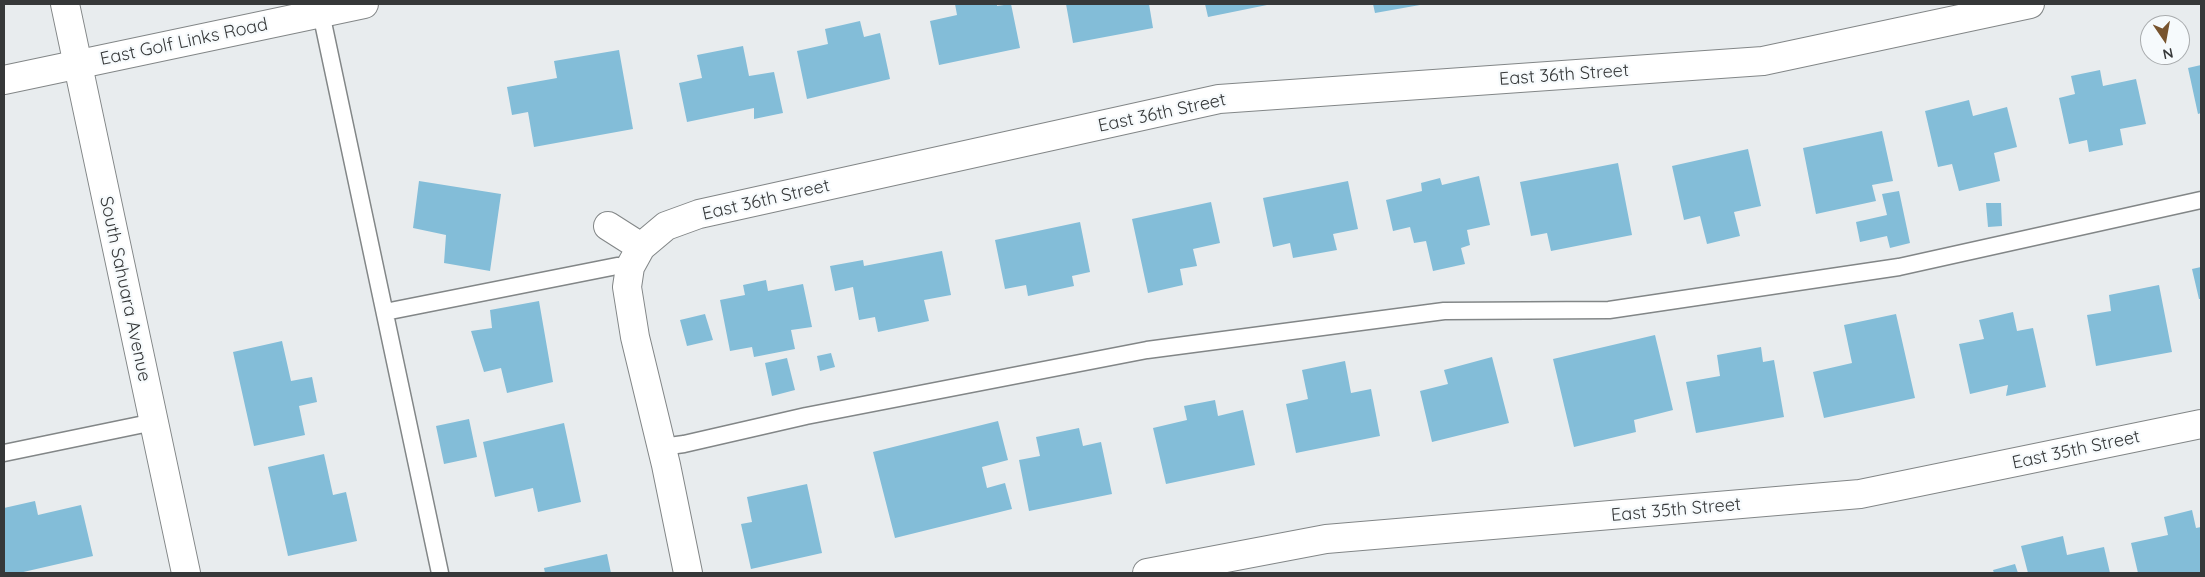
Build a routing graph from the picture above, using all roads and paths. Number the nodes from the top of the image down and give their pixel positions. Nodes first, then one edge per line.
1 (65, 4) edge
2 (364, 4) edge
3 (2030, 4) edge
4 (321, 13) junction
5 (78, 64) junction
6 (4, 80) edge
7 (2201, 200) edge
8 (608, 226) dead end
9 (635, 257) junction
10 (384, 312) junction
11 (154, 422) junction
12 (2201, 424) edge
13 (662, 447) junction
14 (4, 453) edge
15 (186, 573) edge
16 (440, 573) edge
17 (688, 573) edge
18 (1148, 573) edge

1 - 5 street, South Sahuara Avenue
2 - 4 street, East Golf Links Road
3 - 9 street, East 36th Street
4 - 5 street, East Golf Links Road
4 - 10 lane
5 - 6 street, East Golf Links Road
5 - 11 street, South Sahuara Avenue
7 - 13 lane
8 - 9 street
9 - 10 lane
9 - 13 street
10 - 16 lane
11 - 14 lane
11 - 15 street, South Sahuara Avenue
12 - 18 street, East 35th Street
13 - 17 street

